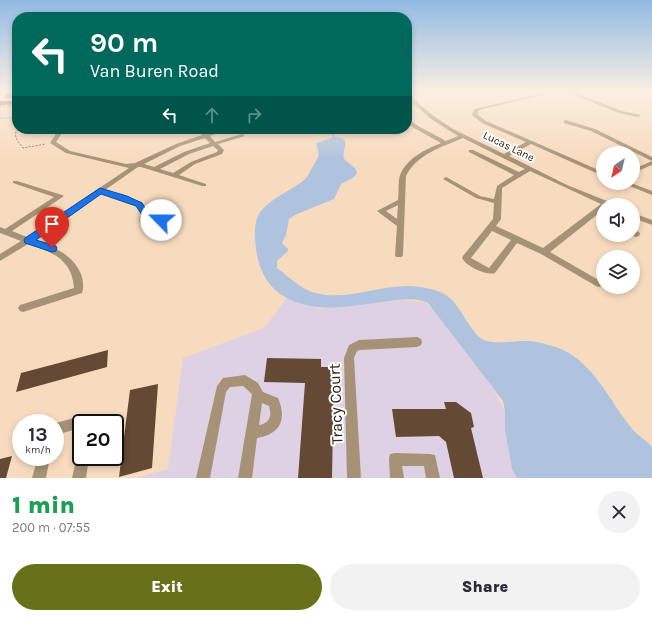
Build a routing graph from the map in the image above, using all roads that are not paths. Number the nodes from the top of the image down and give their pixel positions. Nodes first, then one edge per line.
1 (428, 113) edge
2 (475, 113) edge
3 (628, 113) edge
4 (638, 115) dead end
5 (566, 122) dead end
6 (412, 124) edge
7 (58, 134) edge
8 (209, 134) edge
9 (206, 135) junction
10 (242, 136) dead end
11 (462, 136) junction
12 (214, 143) junction
13 (446, 143) junction
14 (530, 143) junction
15 (471, 151) dead end
16 (504, 156) junction
17 (652, 158) edge
18 (652, 163) edge
19 (137, 165) junction
20 (530, 168) junction
21 (640, 168) edge
22 (155, 169) junction
23 (596, 171) edge
24 (518, 174) junction
25 (174, 175) junction
26 (446, 179) dead end
27 (15, 182) dead end
28 (204, 185) dead end
29 (640, 188) edge
30 (100, 191) junction
31 (652, 193) edge
32 (402, 201) junction
33 (596, 201) edge
34 (497, 202) junction
35 (145, 213) dead end
36 (596, 218) edge
37 (640, 218) edge
38 (652, 223) edge
39 (400, 225) junction
40 (491, 227) junction
41 (3, 231) edge
42 (516, 238) junction
43 (28, 240) junction
44 (544, 252) junction
45 (399, 255) dead end
46 (0, 258) edge
47 (596, 282) edge
48 (22, 308) dead end
49 (418, 342) dead end
50 (257, 396) junction
51 (252, 432) junction
52 (42, 466) edge
53 (81, 466) edge
54 (39, 478) edge
55 (79, 478) edge
56 (203, 478) edge
57 (245, 478) edge
58 (354, 478) edge
59 (397, 478) edge
60 (433, 478) edge

1 - 11 street, Lucas Lane
2 - 14 street
3 - 4 street
5 - 17 street
6 - 13 street
7 - 19 street
8 - 9 street
9 - 12 street
9 - 19 street
10 - 12 street
11 - 13 street
11 - 16 street, Lucas Lane
12 - 22 street
12 - 25 street
13 - 32 street
14 - 16 street
14 - 23 street
15 - 24 street
16 - 20 street, Lucas Lane
18 - 21 street
19 - 22 street
19 - 30 street
20 - 24 street
20 - 33 street, Lucas Lane
22 - 25 street
24 - 34 street
25 - 28 street
26 - 34 street
27 - 41 street
29 - 31 street
30 - 35 street
30 - 43 street
32 - 39 street
32 - 39 street
34 - 40 street
36 - 44 street
37 - 38 street
39 - 45 street
40 - 42 street
40 - 42 street
41 - 43 street
42 - 44 street
43 - 46 street
43 - 48 street
44 - 47 street
49 - 58 street, Tracy Court
50 - 51 street
50 - 51 street
50 - 56 street
51 - 57 street
52 - 54 street
53 - 55 street
59 - 60 street

